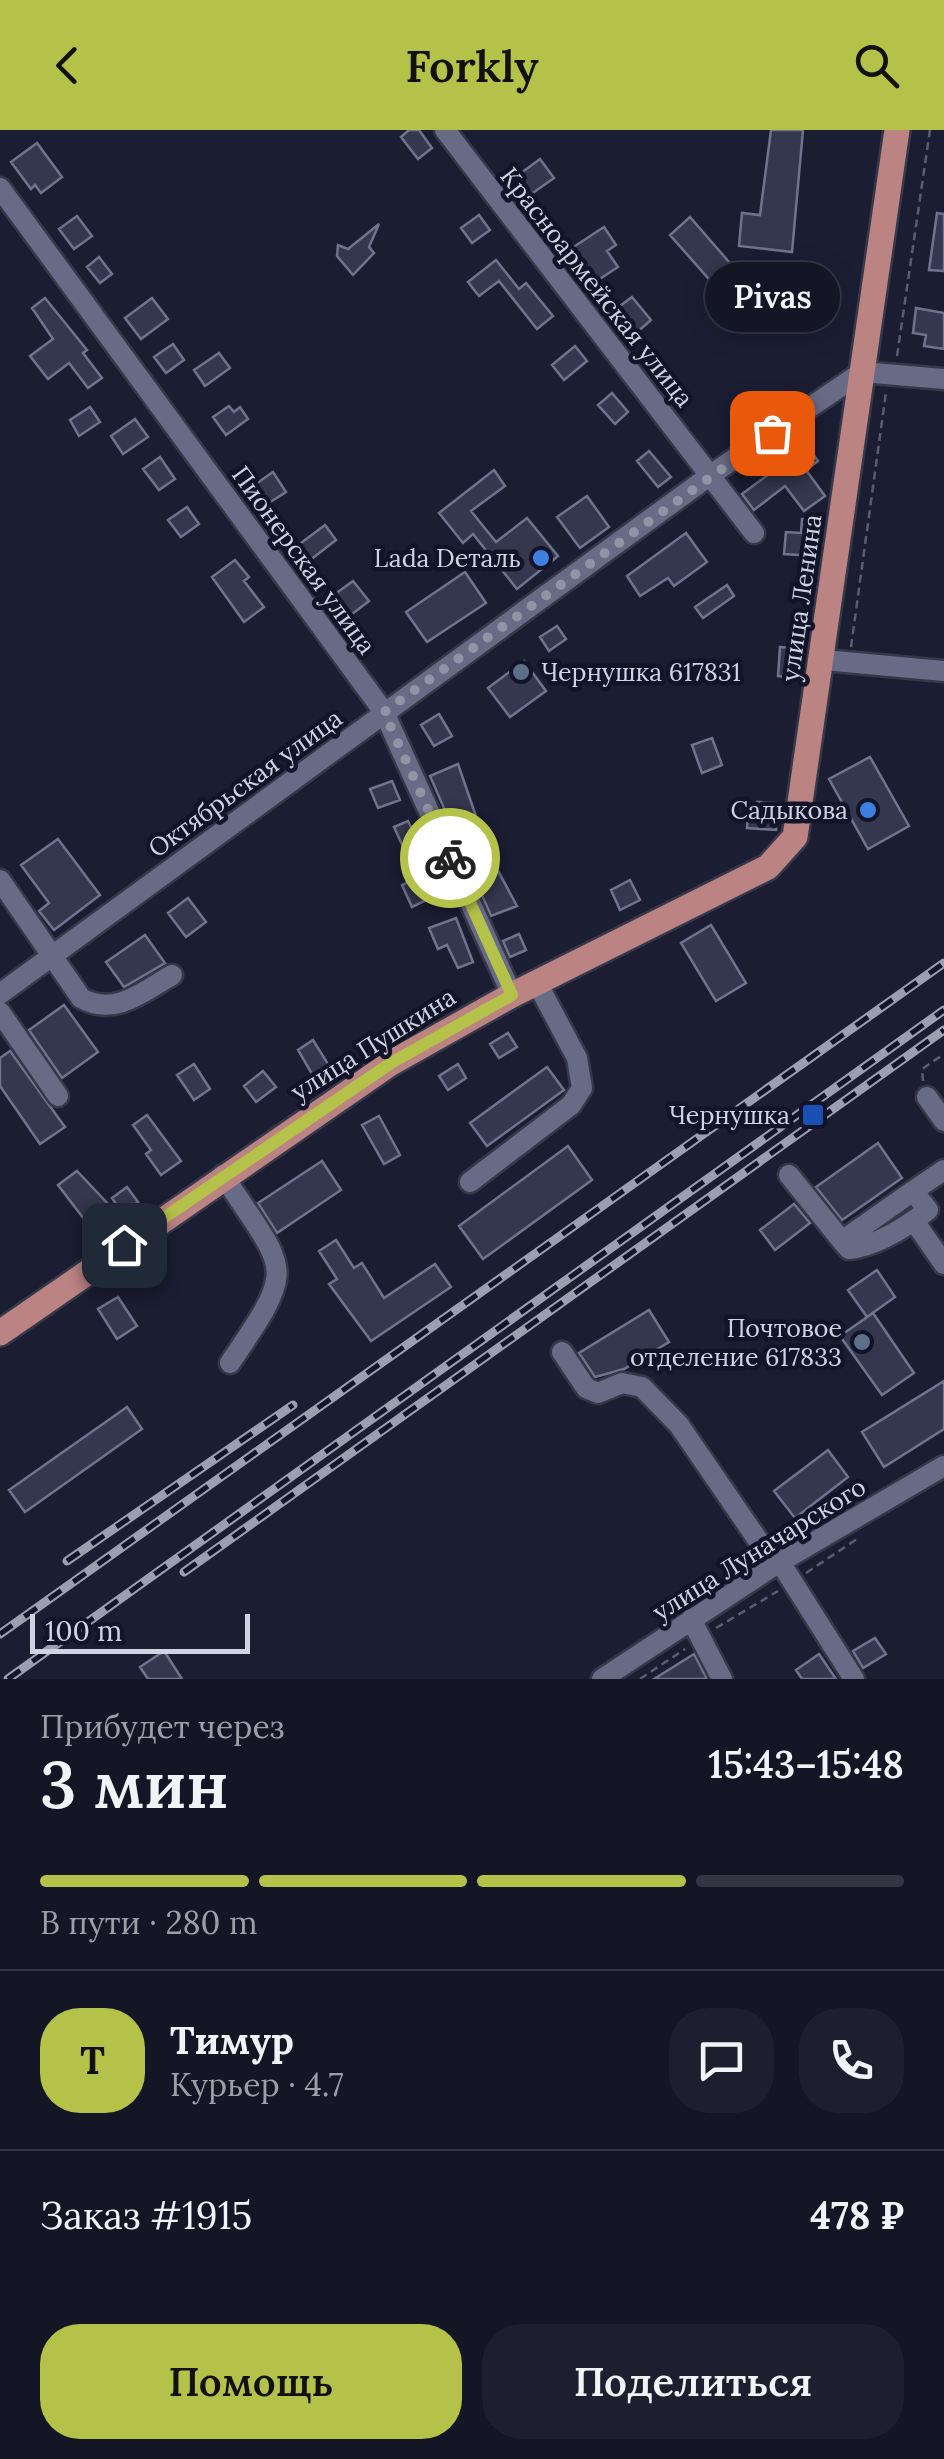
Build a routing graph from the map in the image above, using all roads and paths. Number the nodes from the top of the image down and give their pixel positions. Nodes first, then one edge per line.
1 (444, 130) edge
2 (896, 130) edge
3 (930, 130) edge
4 (0, 188) edge
5 (862, 372) junction
6 (893, 374) junction
7 (944, 379) edge
8 (712, 474) junction
9 (754, 533) dead end
10 (836, 662) junction
11 (944, 672) edge
12 (384, 712) junction
13 (795, 837) joint
14 (0, 880) edge
15 (52, 955) junction
16 (172, 976) dead end
17 (537, 983) junction
18 (0, 994) edge
19 (512, 995) junction
20 (0, 1012) edge
21 (944, 1054) edge
22 (58, 1096) dead end
23 (927, 1097) joint
24 (944, 1121) edge
25 (944, 1170) edge
26 (789, 1175) dead end
27 (223, 1176) junction
28 (470, 1182) dead end
29 (913, 1191) junction
30 (914, 1220) junction
31 (842, 1242) junction
32 (944, 1264) edge
33 (0, 1333) edge
34 (562, 1352) dead end
35 (230, 1362) dead end
36 (944, 1466) edge
37 (778, 1564) junction
38 (691, 1619) junction
39 (602, 1679) edge
40 (722, 1679) edge
41 (854, 1679) edge

1 - 8 street, Красноармейская улица
2 - 5 main road, улица Ленина
3 - 6 path
4 - 12 street, Пионерская улица
5 - 6 street
5 - 8 street, Октябрьская улица
5 - 10 main road, улица Ленина
6 - 7 street
6 - 10 path
8 - 9 street, Красноармейская улица
8 - 12 street, Октябрьская улица
10 - 11 street
10 - 13 main road, улица Ленина
12 - 15 street, Октябрьская улица
12 - 19 street, Пионерская улица
13 - 17 main road, улица Пушкина
14 - 15 street
15 - 16 street
15 - 18 street, Октябрьская улица
17 - 19 main road, улица Пушкина
17 - 28 street
19 - 27 main road, улица Пушкина
20 - 22 street
21 - 23 path
23 - 24 street
25 - 29 street
26 - 31 street
27 - 33 main road, улица Пушкина
27 - 35 street
29 - 30 street
29 - 31 street
30 - 31 street
30 - 32 street
34 - 37 street
36 - 37 street, улица Луначарского
37 - 38 street, улица Луначарского
37 - 41 street
38 - 39 street, улица Луначарского
38 - 40 street

